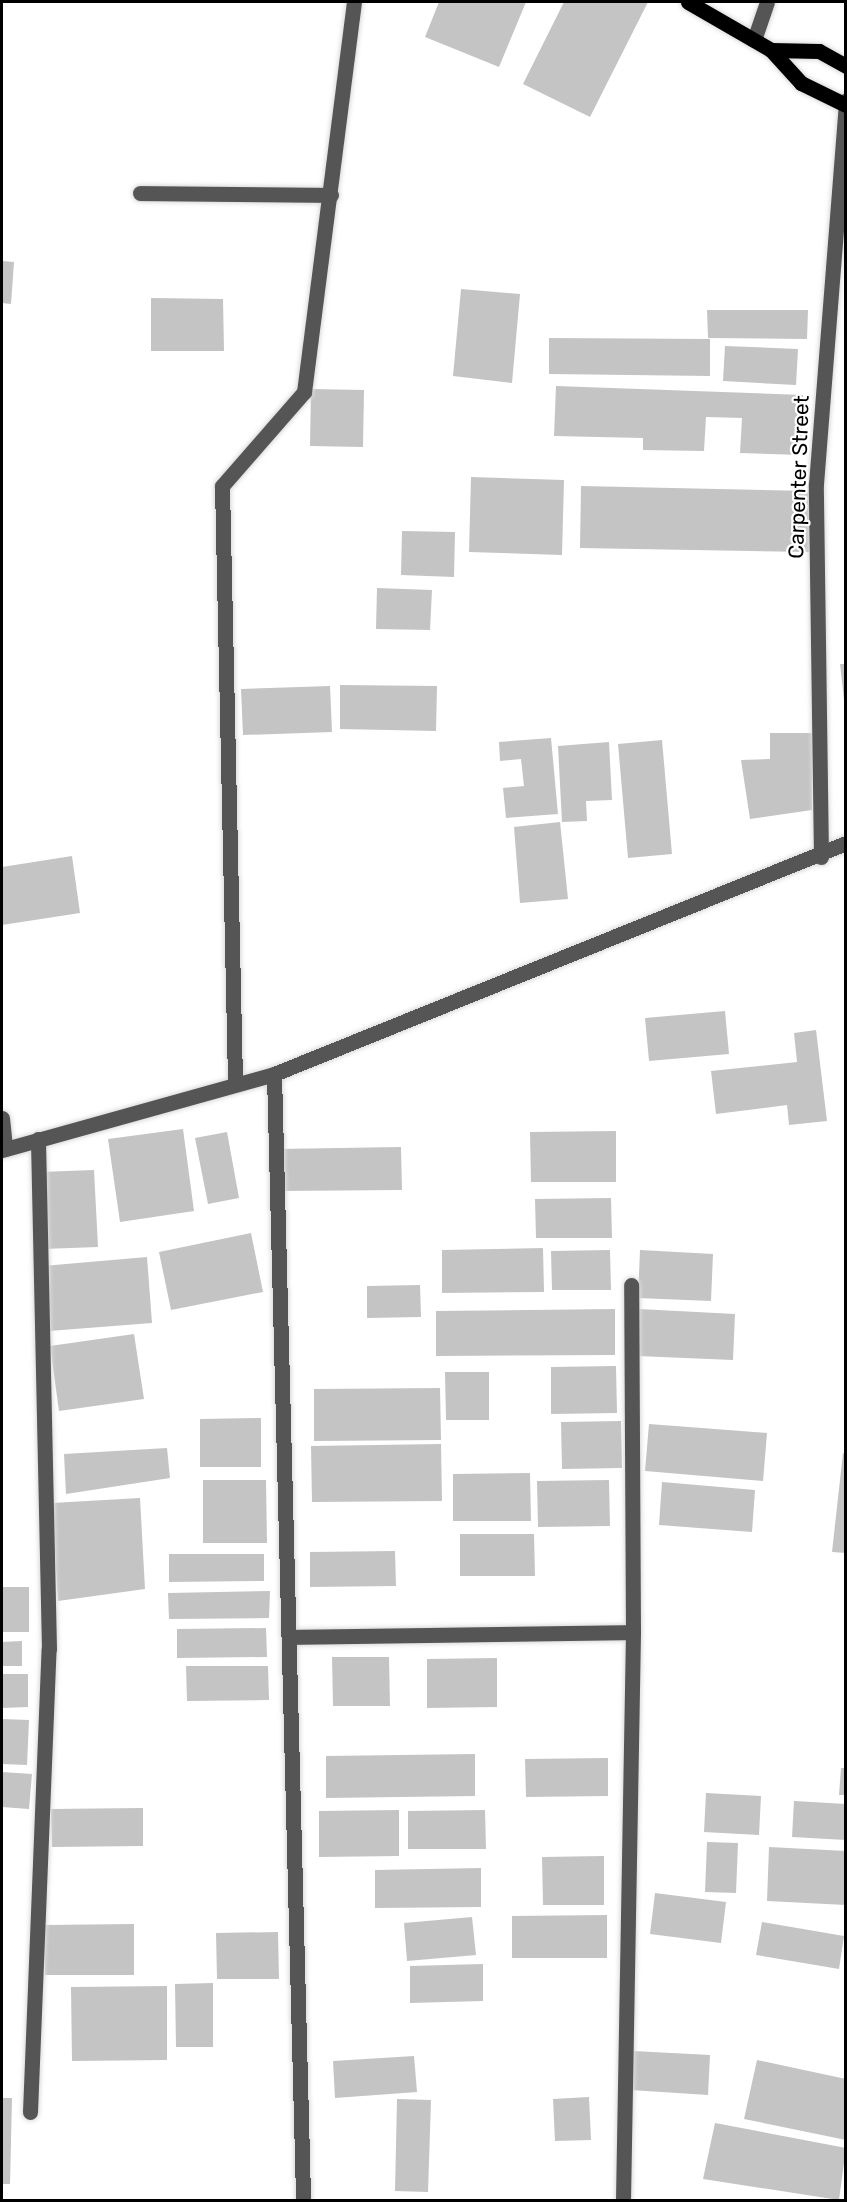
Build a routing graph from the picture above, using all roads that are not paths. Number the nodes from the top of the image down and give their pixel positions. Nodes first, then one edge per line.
1 (354, 2) edge
2 (688, 2) edge
3 (767, 2) edge
4 (754, 40) junction
5 (771, 50) junction
6 (846, 66) edge
7 (845, 103) edge
8 (140, 193) dead end
9 (331, 195) junction
10 (846, 843) edge
11 (821, 857) junction
12 (274, 1074) junction
13 (235, 1081) junction
14 (2, 1118) edge
15 (38, 1139) junction
16 (3, 1150) edge
17 (631, 1285) dead end
18 (633, 1632) junction
19 (291, 1637) junction
20 (30, 2112) dead end
21 (303, 2200) edge
22 (623, 2200) edge

1 - 9 street
2 - 4 main road
3 - 4 street
4 - 5 main road
5 - 6 main road
5 - 7 main road
7 - 11 street, Carpenter Street
8 - 9 street
9 - 13 street
10 - 11 street
11 - 12 street
12 - 13 street
12 - 19 street
13 - 15 street
14 - 16 street
15 - 16 street
15 - 20 street
17 - 18 street
18 - 19 street
18 - 22 street
19 - 21 street

